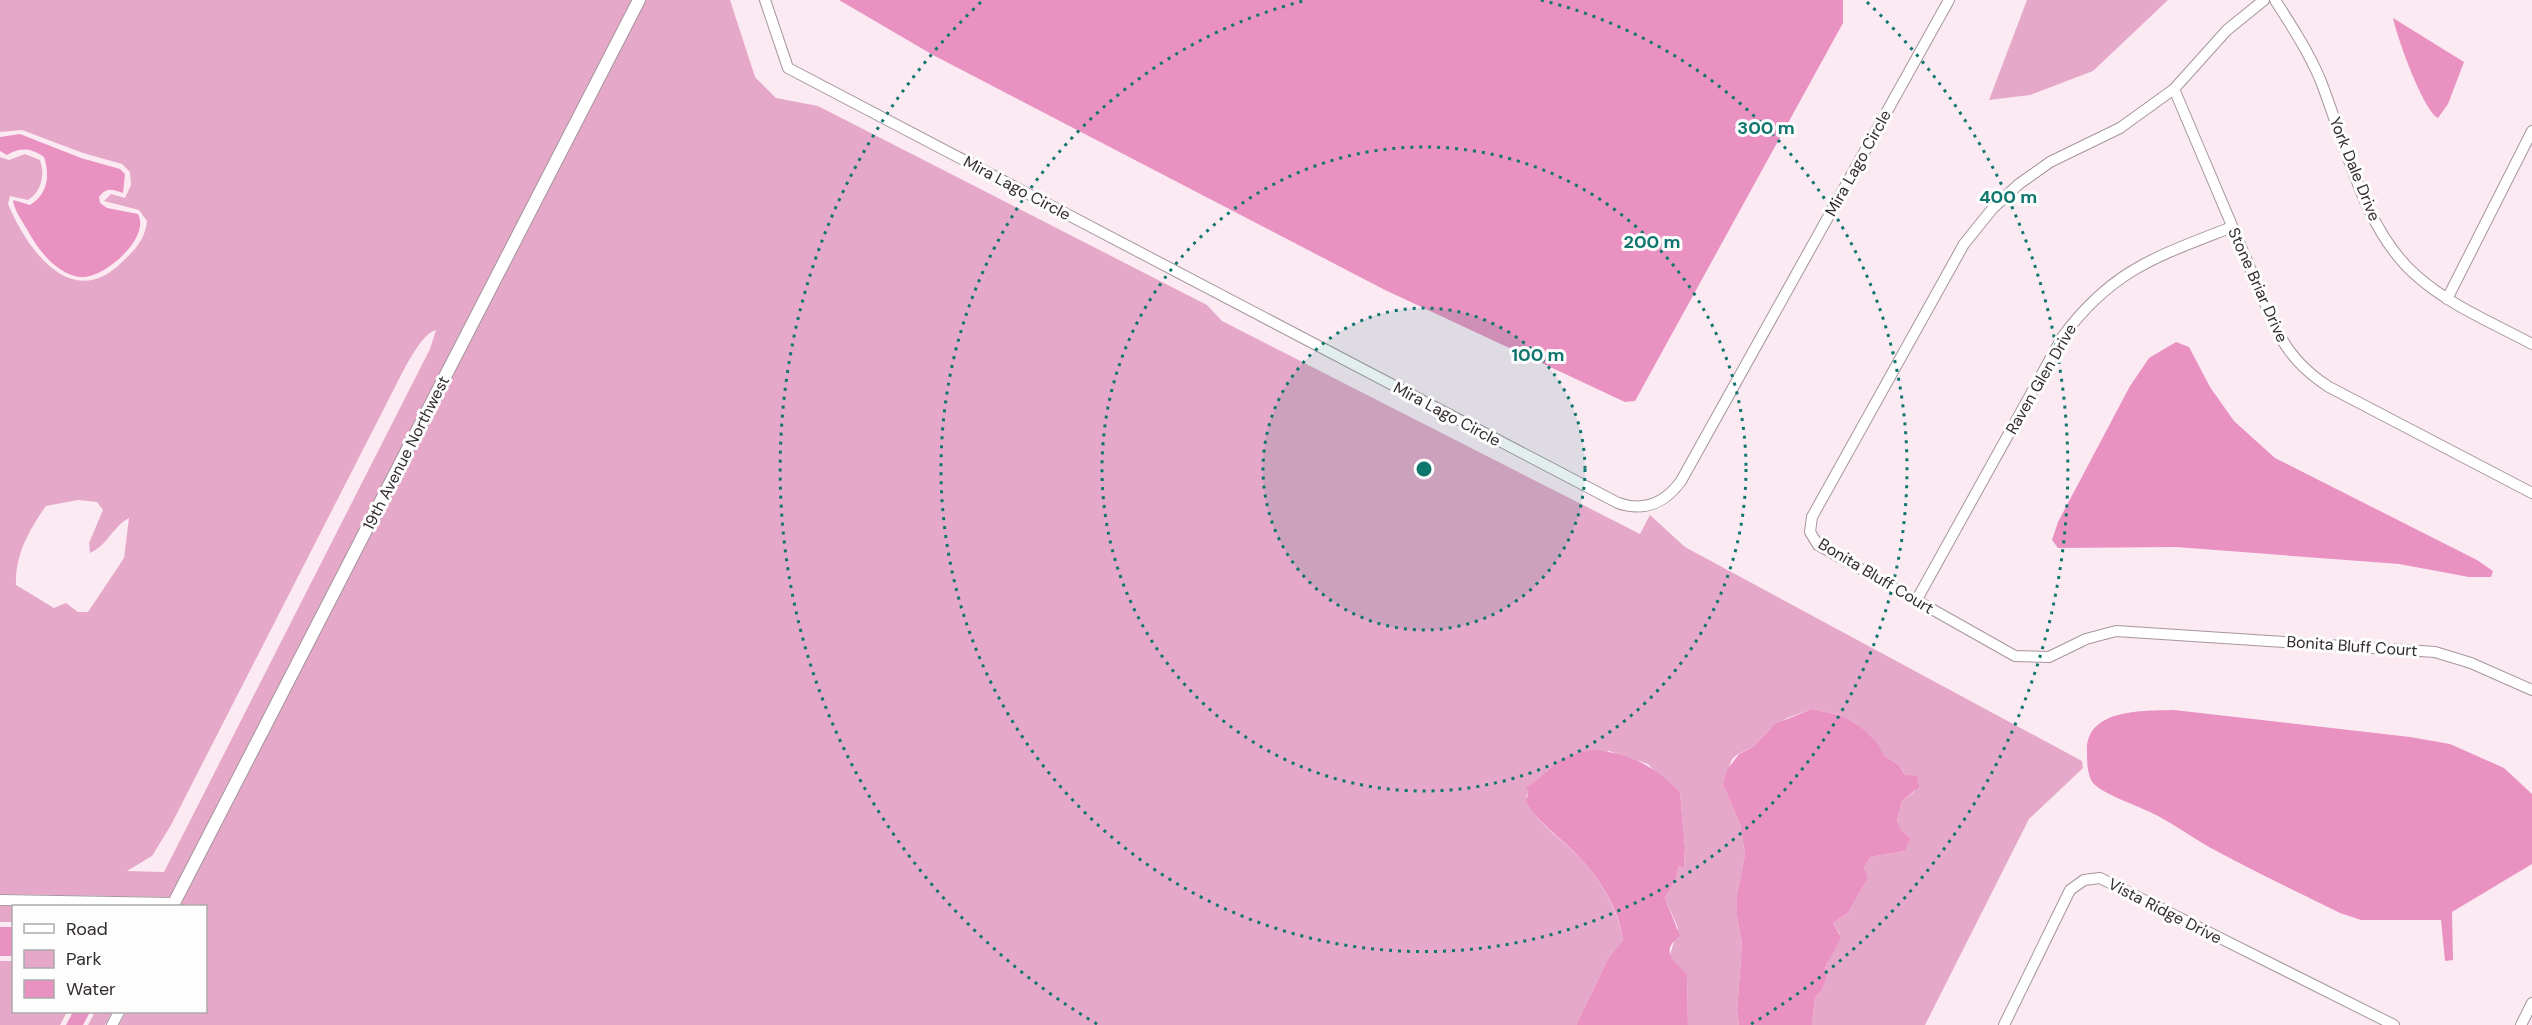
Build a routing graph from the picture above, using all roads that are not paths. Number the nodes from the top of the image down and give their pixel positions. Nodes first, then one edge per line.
1 (639, 0) edge
2 (765, 0) edge
3 (1949, 0) edge
4 (2264, 0) edge
5 (2275, 0) edge
6 (2174, 89) junction
7 (2532, 131) edge
8 (2232, 227) junction
9 (2447, 299) junction
10 (2532, 344) edge
11 (2532, 493) edge
12 (1916, 601) junction
13 (2532, 690) edge
14 (0, 900) edge
15 (173, 904) edge
16 (2532, 1003) edge
17 (2374, 1021) edge
18 (2004, 1025) edge
19 (2394, 1025) edge
20 (2521, 1025) edge

1 - 15 street, 19th Avenue Northwest
2 - 3 street, Mira Lago Circle
4 - 6 street, Bonita Bluff Court
5 - 9 street, York Dale Drive
6 - 8 street, Stone Briar Drive
6 - 12 street, Bonita Bluff Court
7 - 9 street
8 - 11 street, Stone Briar Drive
8 - 12 street, Raven Glen Drive
9 - 10 street, York Dale Drive
12 - 13 street, Bonita Bluff Court
14 - 15 street
16 - 20 street
17 - 18 street, Vista Ridge Drive
17 - 19 street, Vista Ridge Drive

